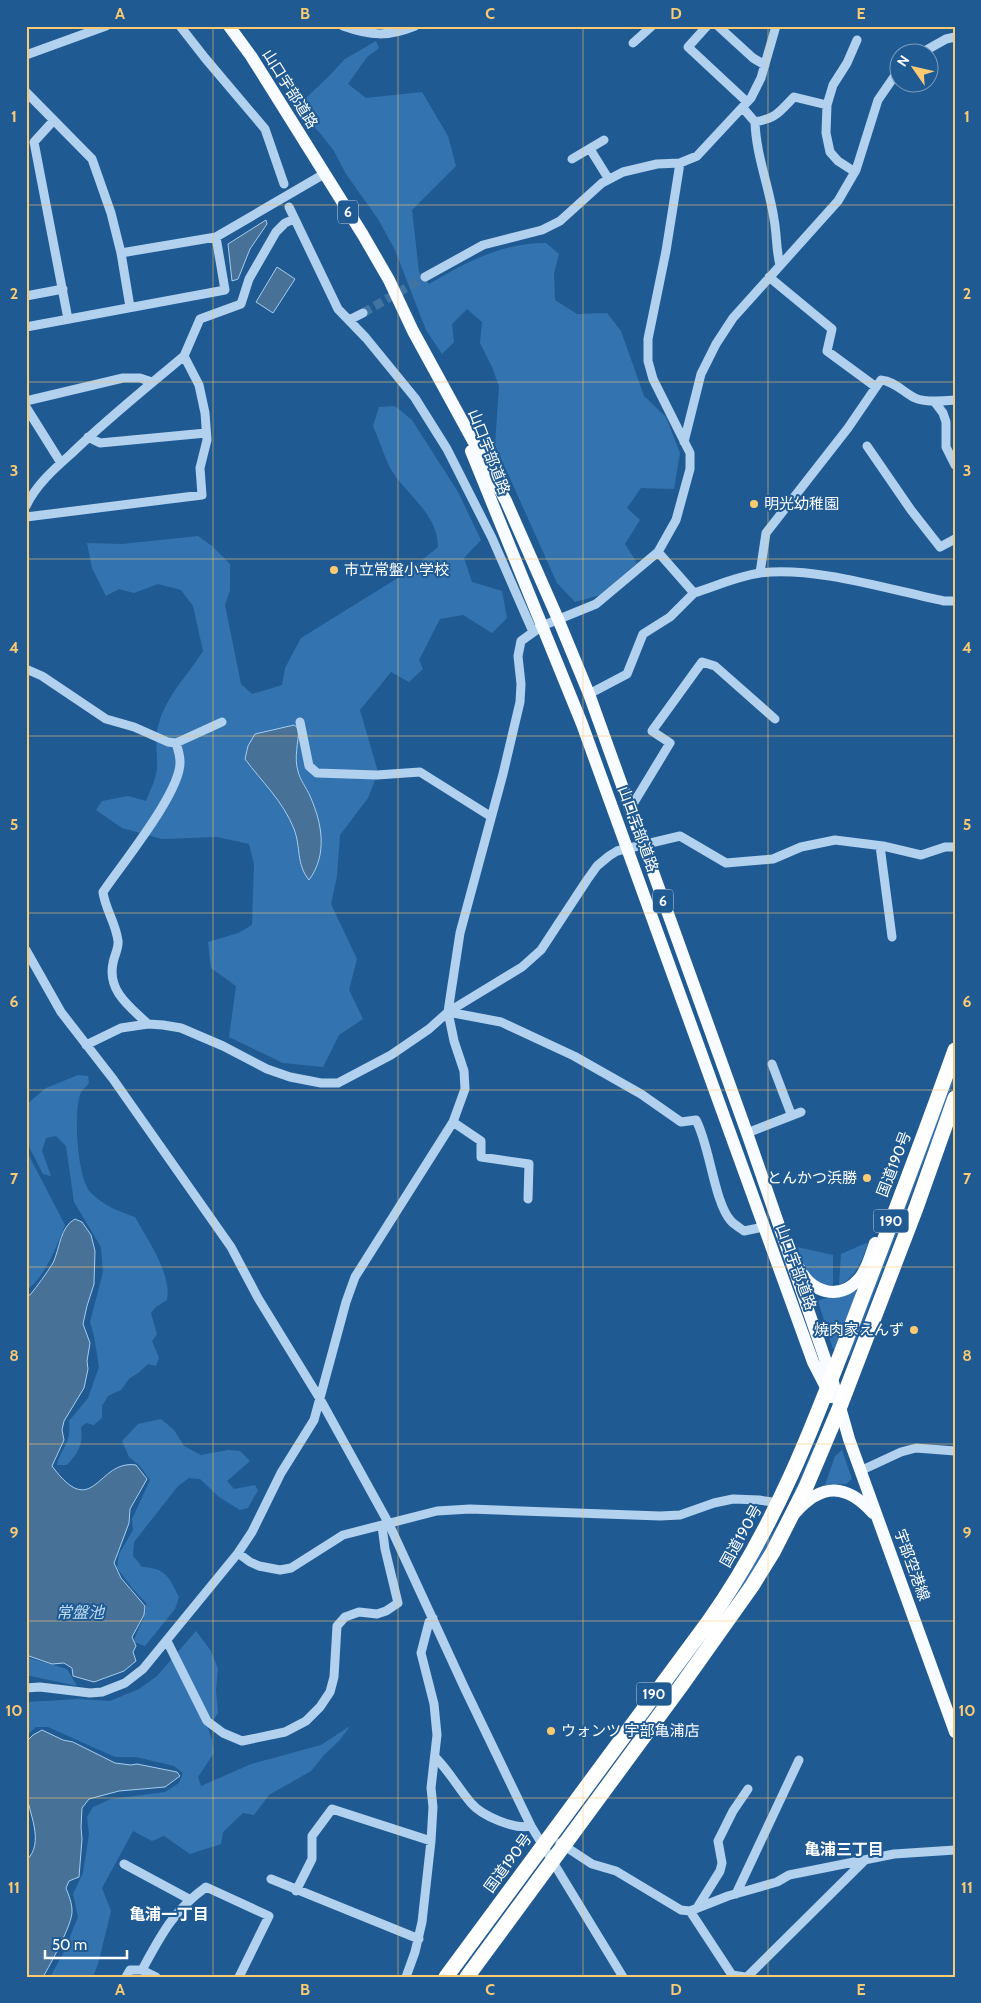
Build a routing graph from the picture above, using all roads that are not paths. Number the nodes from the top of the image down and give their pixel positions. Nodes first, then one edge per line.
1 (106, 26) edge
2 (180, 26) edge
3 (229, 26) edge
4 (343, 26) edge
5 (415, 26) edge
6 (652, 26) edge
7 (707, 26) edge
8 (718, 26) edge
9 (776, 26) edge
10 (955, 37) edge
11 (857, 40) dead end
12 (634, 43) dead end
13 (938, 44) edge
14 (26, 55) edge
15 (765, 65) junction
16 (888, 86) edge
17 (26, 92) edge
18 (745, 105) junction
19 (827, 105) junction
20 (54, 120) junction
21 (755, 122) junction
22 (604, 140) dead end
23 (590, 148) junction
24 (572, 159) dead end
25 (680, 163) junction
26 (855, 172) junction
27 (324, 174) junction
28 (608, 178) junction
29 (284, 184) dead end
30 (289, 207) dead end
31 (294, 220) junction
32 (216, 237) junction
33 (121, 253) junction
34 (780, 266) junction
35 (425, 277) tunnel mouth
36 (768, 277) junction
37 (63, 290) junction
38 (26, 296) edge
39 (130, 307) junction
40 (363, 313) tunnel mouth
41 (68, 319) junction
42 (349, 320) junction
43 (26, 327) edge
44 (184, 356) junction
45 (152, 382) junction
46 (876, 387) junction
47 (955, 400) edge
48 (26, 401) edge
49 (934, 401) junction
50 (454, 406) junction
51 (26, 407) edge
52 (206, 433) junction
53 (88, 436) junction
54 (684, 442) junction
55 (867, 446) dead end
56 (61, 463) junction
57 (955, 465) edge
58 (28, 498) edge
59 (26, 517) edge
60 (955, 539) edge
61 (658, 552) junction
62 (760, 573) junction
63 (694, 593) junction
64 (955, 601) edge
65 (558, 619) junction
66 (537, 629) junction
67 (26, 669) edge
68 (589, 694) junction
69 (775, 720) dead end
70 (222, 722) dead end
71 (300, 722) dead end
72 (176, 743) junction
73 (630, 809) junction
74 (490, 816) junction
75 (642, 844) junction
76 (880, 846) junction
77 (955, 847) edge
78 (628, 848) junction
79 (892, 937) dead end
80 (26, 950) edge
81 (448, 1012) junction
82 (148, 1024) junction
83 (86, 1045) junction
84 (955, 1050) edge
85 (772, 1064) dead end
86 (955, 1098) edge
87 (801, 1112) dead end
88 (791, 1114) junction
89 (452, 1122) junction
90 (747, 1133) junction
91 (906, 1182) junction
92 (528, 1199) dead end
93 (764, 1227) junction
94 (784, 1239) junction
95 (829, 1385) junction
96 (320, 1399) junction
97 (839, 1409) junction
98 (955, 1451) edge
99 (860, 1471) junction
100 (779, 1503) junction
101 (792, 1516) junction
102 (878, 1518) junction
103 (386, 1525) junction
104 (238, 1553) junction
105 (433, 1618) junction
106 (167, 1641) junction
107 (26, 1688) edge
108 (955, 1732) edge
109 (435, 1757) junction
110 (799, 1760) dead end
111 (748, 1789) dead end
112 (531, 1826) junction
113 (431, 1840) junction
114 (546, 1840) junction
115 (564, 1846) junction
116 (955, 1850) edge
117 (865, 1860) junction
118 (552, 1861) junction
119 (124, 1864) dead end
120 (271, 1879) dead end
121 (296, 1891) junction
122 (736, 1894) junction
123 (189, 1899) junction
124 (694, 1910) junction
125 (418, 1939) junction
126 (142, 1970) junction
127 (737, 1976) edge
128 (126, 1977) edge
129 (156, 1977) edge
130 (239, 1977) edge
131 (406, 1977) edge
132 (446, 1977) edge
133 (467, 1977) edge
134 (623, 1977) edge

1 - 14 street
2 - 29 street
3 - 27 main road, 山口宇部道路 / 6
4 - 5 street
6 - 12 street
7 - 18 street
8 - 15 street
9 - 15 street
10 - 13 street
11 - 19 street
15 - 18 street
16 - 26 street
17 - 20 street
18 - 21 street
18 - 25 street
19 - 21 street
19 - 26 street
20 - 33 street
20 - 37 street
21 - 34 street
22 - 23 street
23 - 24 street
23 - 28 street
25 - 28 street
25 - 54 street
26 - 34 street
27 - 32 street
27 - 50 main road, 山口宇部道路 / 6
28 - 35 street
30 - 31 street
31 - 42 street
31 - 44 street
32 - 33 street
32 - 39 street
33 - 39 street
34 - 36 street
36 - 46 street
36 - 54 street
37 - 38 street
37 - 41 street
39 - 41 street
40 - 42 street
41 - 43 street
42 - 66 street
44 - 45 street
44 - 52 street
45 - 48 street
45 - 53 street
46 - 49 street
46 - 62 street
47 - 49 street
49 - 57 street
50 - 65 main road, 山口宇部道路 / 6
50 - 66 main road, 山口宇部道路 / 6
51 - 56 street
52 - 53 street
52 - 59 street
53 - 56 street
54 - 61 street
55 - 60 street
56 - 58 street
61 - 63 street
61 - 65 street
62 - 63 street
62 - 64 street
63 - 68 street
65 - 66 street
65 - 68 main road, 山口宇部道路 / 6
66 - 74 street
66 - 78 main road, 山口宇部道路 / 6
67 - 72 street
68 - 73 main road, 山口宇部道路 / 6
69 - 73 street
70 - 72 street
71 - 74 street
72 - 82 street
73 - 75 main road, 山口宇部道路 / 6
74 - 81 street
75 - 76 street
75 - 78 street
75 - 90 main road, 山口宇部道路 / 6
76 - 77 street
76 - 79 street
78 - 81 street
78 - 93 main road, 山口宇部道路 / 6
80 - 83 street
81 - 82 street
81 - 89 street
81 - 93 street
82 - 83 street
83 - 96 street
84 - 91 highway, 国道190号 / 190
85 - 88 street
86 - 97 highway, 190
87 - 88 street
88 - 90 street
89 - 92 street
89 - 96 street
90 - 94 main road, 山口宇部道路 / 6
91 - 94 main road
91 - 95 highway, 国道190号 / 190
93 - 95 main road, 山口宇部道路 / 6
94 - 95 main road, 山口宇部道路 / 6
95 - 97 main road, 山口宇部道路 / 6
95 - 100 highway, 国道190号 / 190
96 - 103 street
96 - 104 street
97 - 99 main road, 宇部空港線
97 - 101 highway, 190
98 - 99 street
99 - 102 main road, 宇部空港線
100 - 103 street
100 - 114 highway, 国道190号 / 190
101 - 102 main road
101 - 115 highway, 190
102 - 108 main road, 宇部空港線
103 - 104 street
103 - 105 street
103 - 106 street
104 - 106 street
105 - 109 street
105 - 112 street
106 - 107 street
109 - 112 street
109 - 113 street
110 - 122 street
111 - 124 street
112 - 114 street
113 - 121 street
113 - 125 street
114 - 115 street
114 - 118 street
114 - 132 highway, 国道190号 / 190
115 - 118 highway, 190
115 - 124 street
116 - 117 street
117 - 122 street
117 - 127 street
118 - 133 highway, 190
118 - 134 street
119 - 123 street
120 - 121 street
121 - 125 street
122 - 124 street
123 - 126 street
123 - 130 street
124 - 127 street
125 - 131 street
126 - 128 street
126 - 129 street

